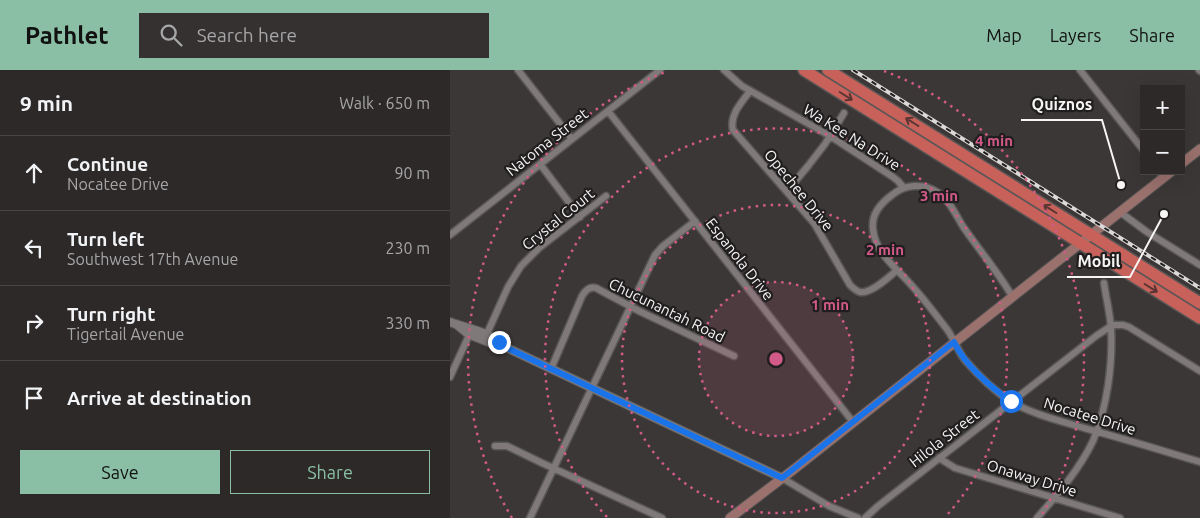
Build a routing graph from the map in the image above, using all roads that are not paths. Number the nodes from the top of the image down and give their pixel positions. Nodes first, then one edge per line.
1 (518, 70) edge
2 (660, 70) edge
3 (724, 70) edge
4 (804, 70) edge
5 (828, 70) edge
6 (1080, 70) edge
7 (750, 91) junction
8 (608, 111) junction
9 (844, 113) dead end
10 (830, 136) junction
11 (572, 139) junction
12 (1140, 146) edge
13 (1200, 149) edge
14 (1185, 161) edge
15 (540, 164) junction
16 (1163, 175) edge
17 (904, 188) junction
18 (787, 191) junction
19 (606, 196) dead end
20 (1120, 212) junction
21 (580, 216) junction
22 (695, 221) junction
23 (450, 235) edge
24 (1091, 235) junction
25 (1080, 243) junction
26 (1200, 266) edge
27 (897, 270) junction
28 (1104, 283) dead end
29 (1012, 296) junction
30 (1200, 303) edge
31 (630, 306) junction
32 (1200, 318) edge
33 (453, 323) edge
34 (1111, 326) junction
35 (471, 332) junction
36 (485, 337) junction
37 (954, 342) junction
38 (734, 356) dead end
39 (550, 369) junction
40 (1200, 371) edge
41 (450, 377) edge
42 (591, 388) junction
43 (1011, 401) junction
44 (853, 422) junction
45 (1096, 431) junction
46 (495, 446) dead end
47 (939, 458) junction
48 (1200, 462) edge
49 (554, 468) junction
50 (782, 478) junction
51 (1054, 498) junction
52 (530, 518) edge
53 (662, 518) edge
54 (730, 518) edge
55 (858, 518) edge
56 (865, 518) edge
57 (1037, 518) edge
58 (1120, 518) edge

1 - 11 street
2 - 8 street, Natoma Street
3 - 7 street, Wa Kee Na Drive
4 -> 25 highway
24 -> 5 highway
6 - 12 street
7 - 10 street, Wa Kee Na Drive
7 - 18 street, Opechee Drive
8 - 11 street, Natoma Street
8 - 22 street, Espanola Drive
9 - 10 street
10 - 17 street, Wa Kee Na Drive
10 - 18 street
11 - 15 street, Natoma Street
13 - 14 main road
15 - 21 street
15 - 23 street, Natoma Street
16 - 20 main road
17 - 27 street, Nocatee Drive
17 - 29 street, Wa Kee Na Drive
18 - 27 street, Opechee Drive
19 - 21 street, Crystal Court
20 - 24 main road
20 - 26 street
21 - 36 street, Crystal Court
22 - 31 street
22 - 44 street, Espanola Drive
24 - 25 main road
24 - 30 highway
25 - 29 main road
25 -> 32 highway
27 - 37 street, Nocatee Drive
28 - 34 street
29 - 37 main road
31 - 38 street, Chucunantah Road
31 - 39 street, Chucunantah Road
31 - 42 street
33 - 35 street
34 - 40 street
34 - 43 street, Hilola Street
34 - 45 street
35 - 36 street
35 - 41 street
36 - 39 street
37 - 43 street, Nocatee Drive
37 - 44 main road
39 - 42 street
42 - 49 street
42 - 50 street
43 - 45 street, Nocatee Drive
43 - 47 street, Hilola Street
44 - 50 main road
45 - 48 street, Nocatee Drive
45 - 51 street
46 - 49 street
47 - 51 street, Onaway Drive
47 - 56 street, Hilola Street
49 - 52 street
49 - 53 street
50 - 54 main road
50 - 55 street
51 - 57 street
51 - 58 street, Onaway Drive

